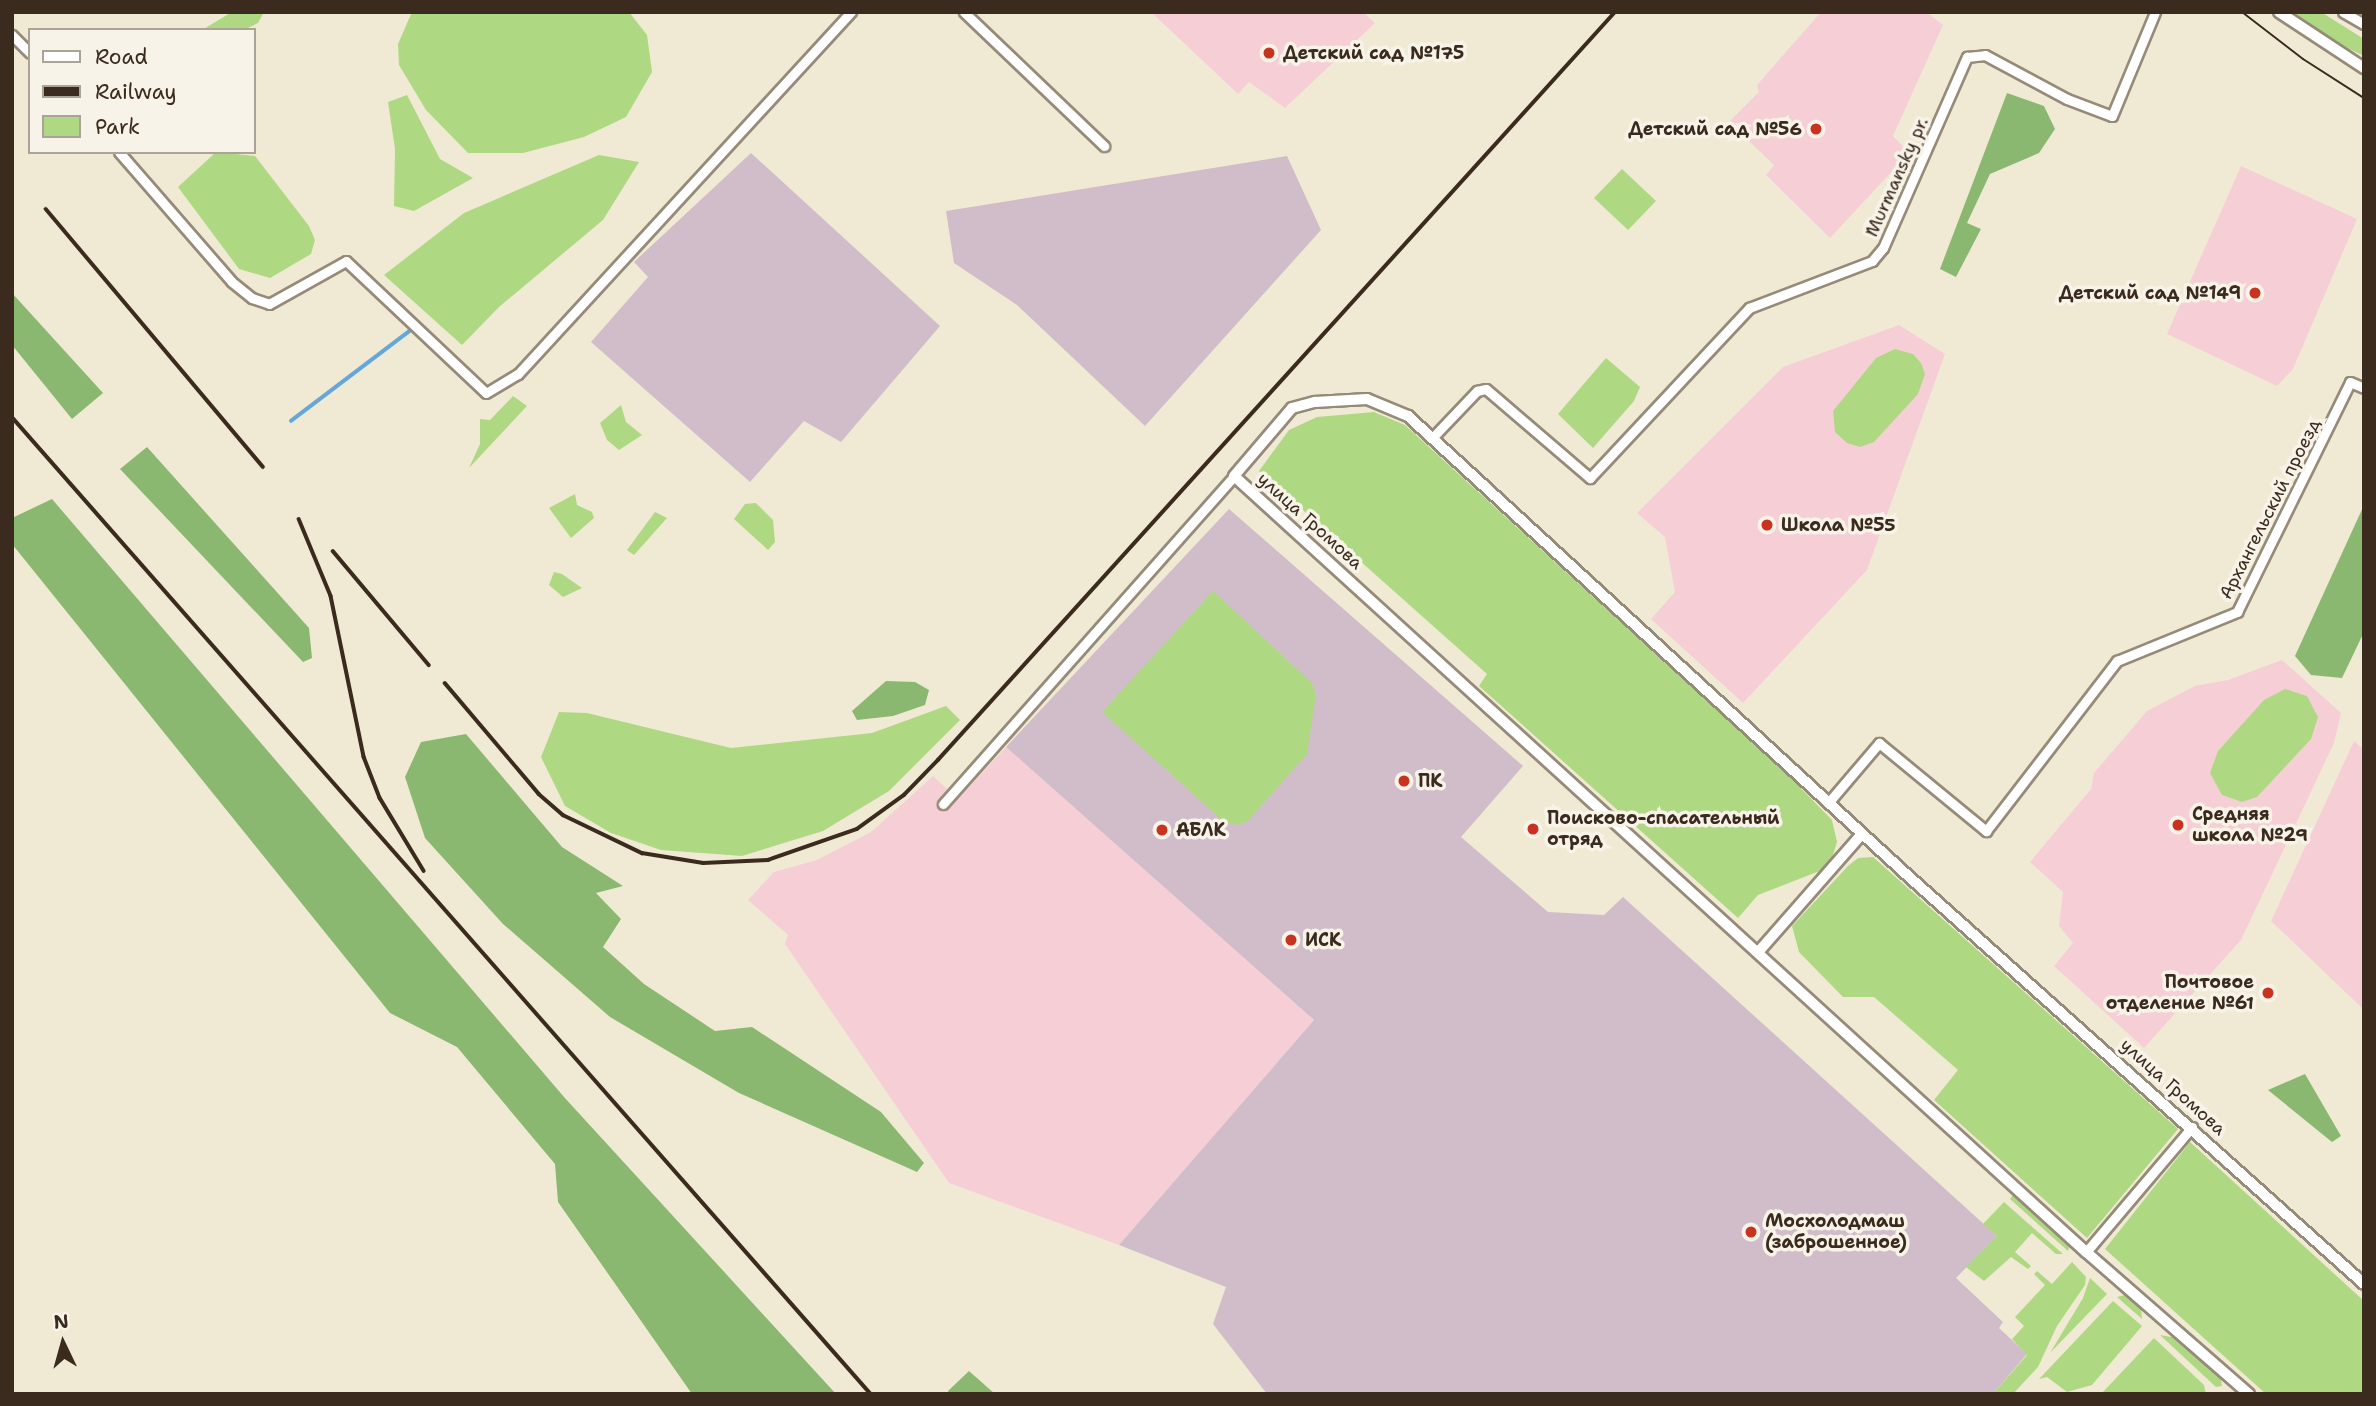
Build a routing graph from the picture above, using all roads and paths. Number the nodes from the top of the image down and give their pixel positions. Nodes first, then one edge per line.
1 (851, 12) edge
2 (964, 12) edge
3 (2155, 12) edge
4 (2279, 12) edge
5 (2343, 12) edge
6 (2364, 24) edge
7 (12, 35) edge
8 (28, 51) edge
9 (2364, 68) edge
10 (1104, 146) dead end
11 (121, 154) edge
12 (2364, 388) edge
13 (1433, 438) junction
14 (1234, 476) junction
15 (1828, 803) junction
16 (943, 804) dead end
17 (1862, 834) junction
18 (1760, 950) junction
19 (2192, 1127) junction
20 (2086, 1252) junction
21 (2364, 1284) edge
22 (2249, 1394) edge

1 - 11 street
2 - 10 street
3 - 13 street, Murmansky pr.
4 - 9 street
5 - 6 street
7 - 8 street
12 - 15 street, Архангельский проезд
13 - 14 street, улица Громова
13 - 15 street, улица Громова
14 - 16 street
14 - 18 street, улица Громова
15 - 17 street, улица Громова
17 - 18 street
17 - 19 street, улица Громова
18 - 20 street, улица Громова
19 - 20 street
19 - 21 street, улица Громова
20 - 22 street, улица Громова

